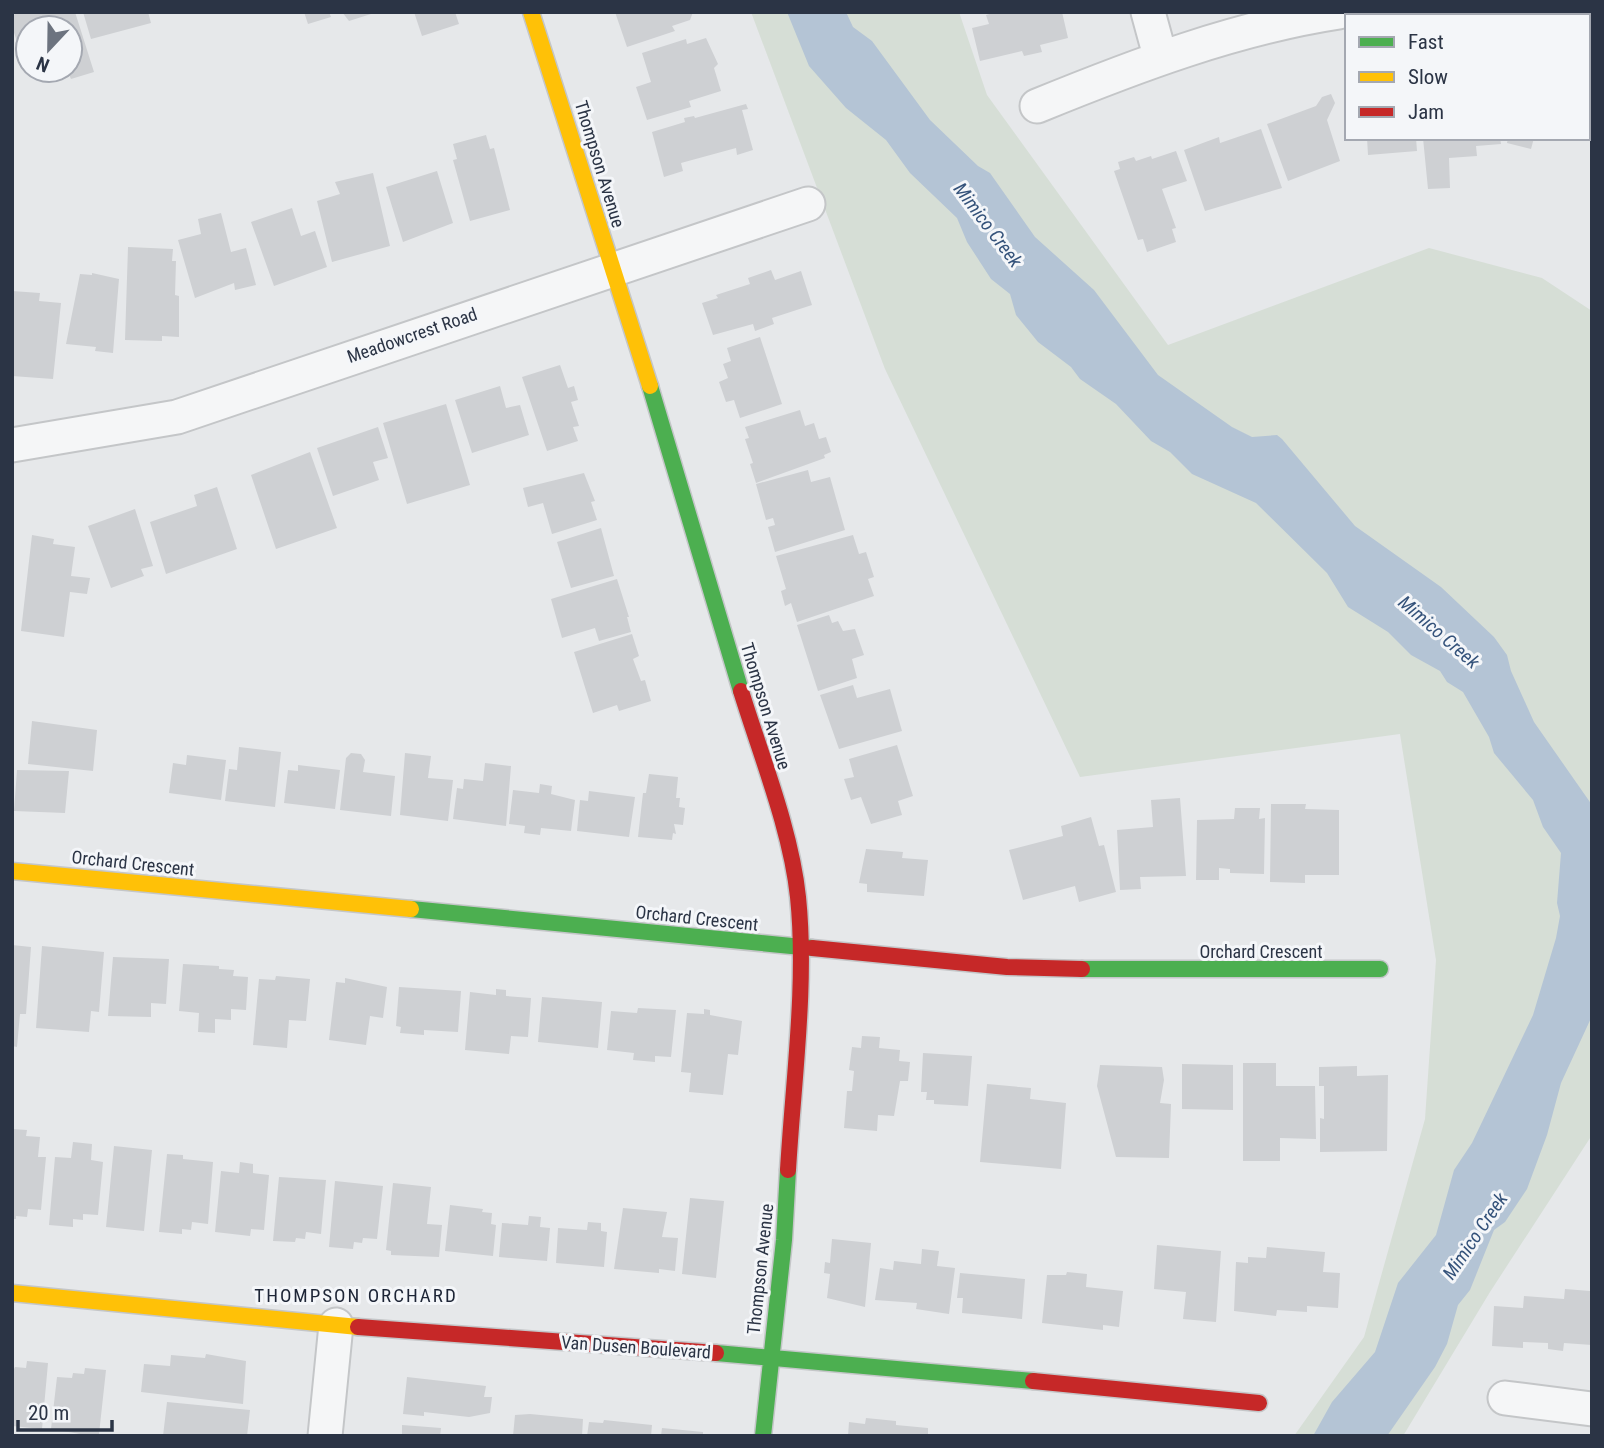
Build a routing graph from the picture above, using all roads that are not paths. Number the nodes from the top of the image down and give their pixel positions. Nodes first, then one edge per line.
1 (531, 12) edge
2 (1148, 12) edge
3 (1339, 12) edge
4 (1160, 56) junction
5 (1037, 106) dead end
6 (808, 204) dead end
7 (614, 267) junction
8 (12, 445) edge
9 (12, 871) edge
10 (801, 948) junction
11 (1380, 969) dead end
12 (12, 1293) edge
13 (336, 1325) junction
14 (771, 1357) junction
15 (1505, 1398) dead end
16 (1259, 1403) dead end
17 (1592, 1409) edge
18 (325, 1436) edge
19 (763, 1436) edge

1 - 7 street, Thompson Avenue
2 - 4 street
3 - 4 street
4 - 5 street
6 - 7 street, Meadowcrest Road
7 - 8 street, Meadowcrest Road
7 - 10 street, Thompson Avenue
9 - 10 street, Orchard Crescent
10 - 11 street, Orchard Crescent
10 - 14 street, Thompson Avenue
12 - 13 street, Van Dusen Boulevard
13 - 14 street, Van Dusen Boulevard
13 - 18 street
14 - 16 street, Van Dusen Boulevard
14 - 19 street, Thompson Avenue
15 - 17 street

